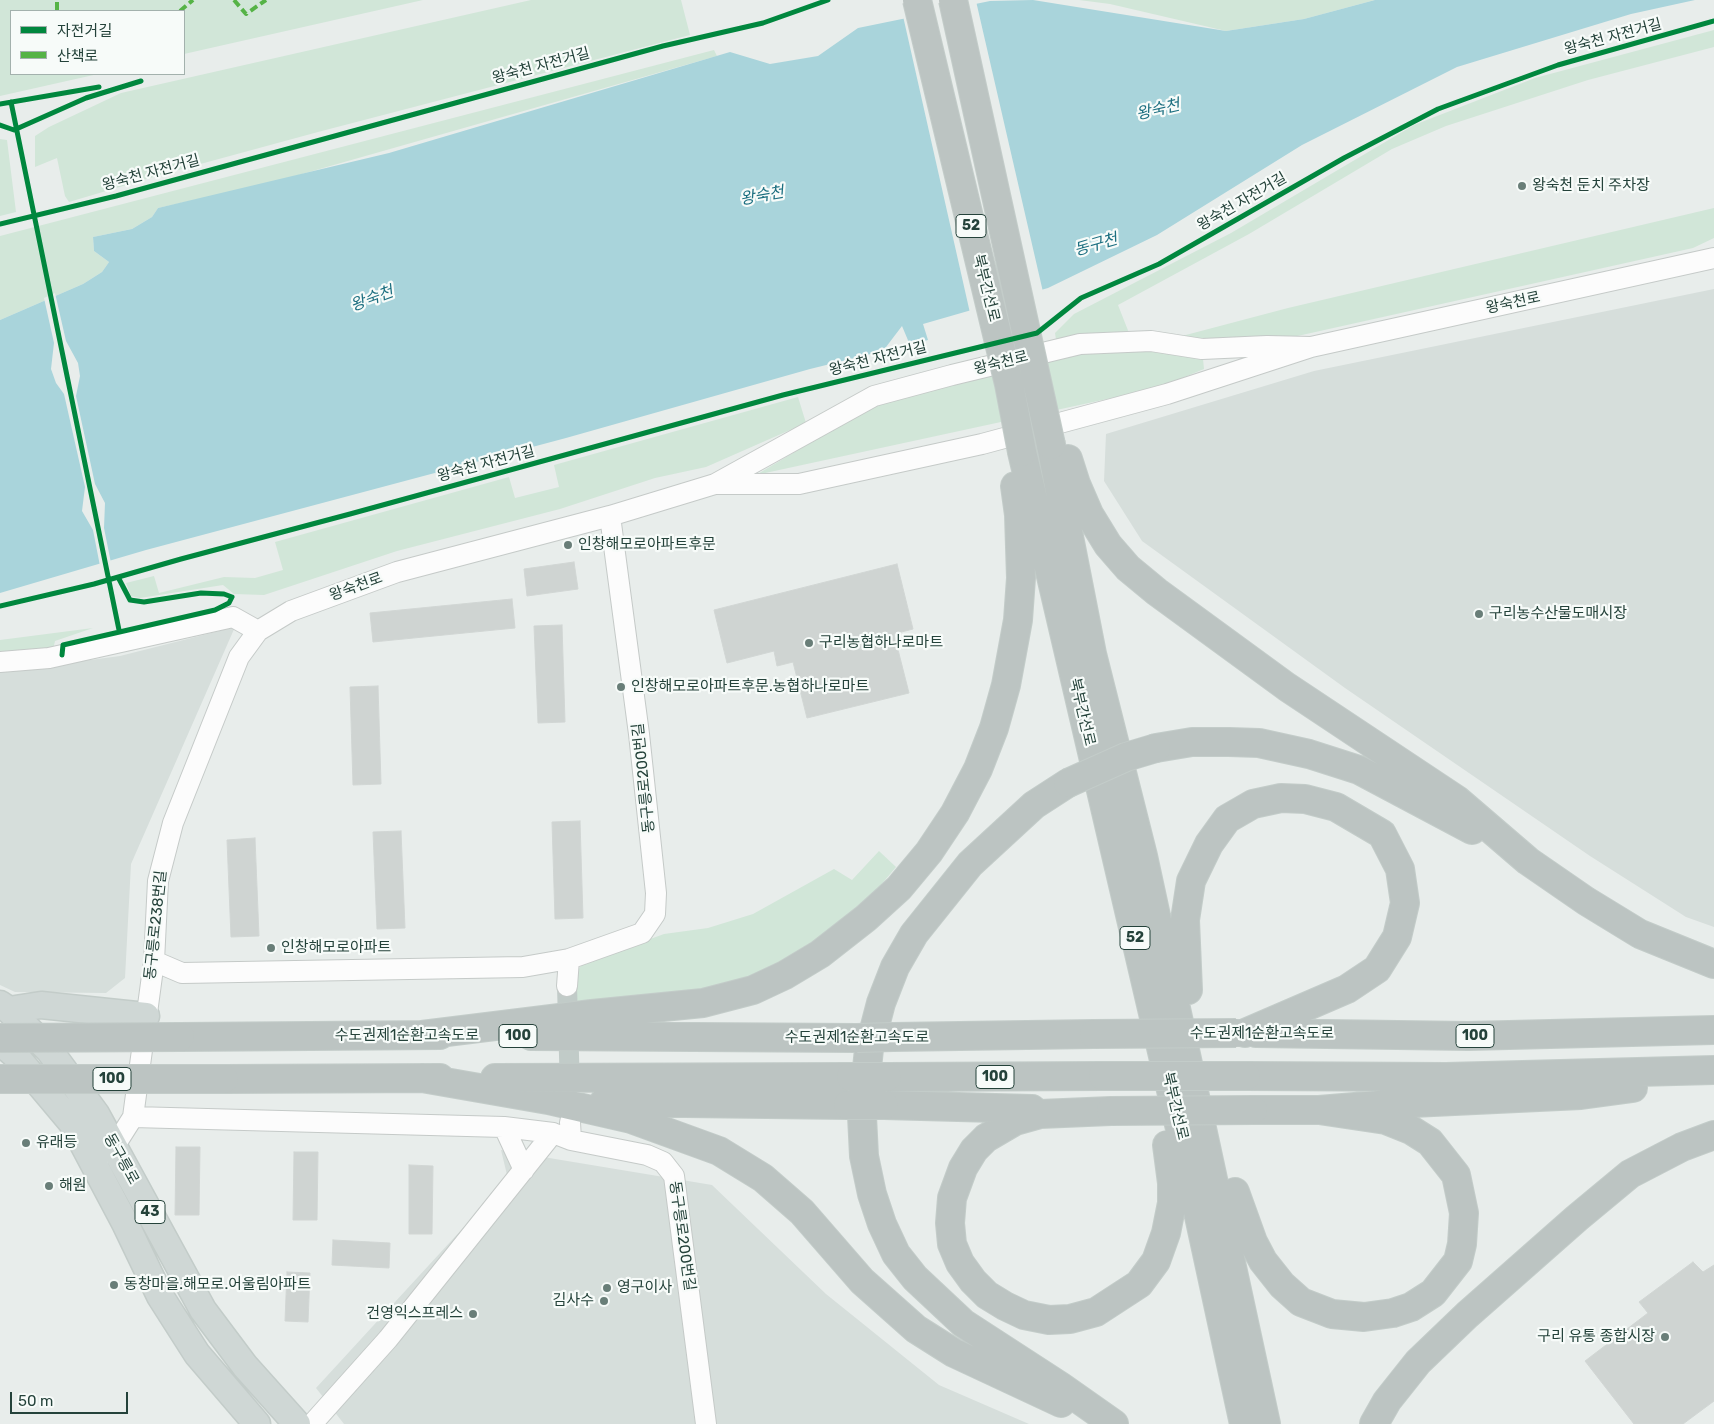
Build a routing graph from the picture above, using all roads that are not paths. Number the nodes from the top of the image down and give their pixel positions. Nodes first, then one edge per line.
1 (917, 0) edge
2 (953, 0) edge
3 (1714, 258) edge
4 (1311, 347) junction
5 (1057, 444) junction
6 (1017, 454) junction
7 (715, 484) junction
8 (610, 516) junction
9 (258, 631) junction
10 (0, 662) edge
11 (1143, 856) junction
12 (1528, 861) junction
13 (569, 959) junction
14 (154, 961) junction
15 (1714, 964) edge
16 (1142, 965) junction
17 (567, 986) tunnel mouth
18 (1188, 990) junction
19 (5, 1007) edge
20 (146, 1016) junction
21 (1714, 1030) edge
22 (1240, 1033) junction
23 (422, 1035) junction
24 (0, 1038) edge
25 (0, 1042) edge
26 (1714, 1070) edge
27 (0, 1078) edge
28 (422, 1078) junction
29 (1714, 1079) edge
30 (548, 1100) junction
31 (1319, 1110) junction
32 (1111, 1111) junction
33 (133, 1117) junction
34 (504, 1127) junction
35 (553, 1134) junction
36 (1714, 1135) edge
37 (114, 1147) junction
38 (92, 1162) junction
39 (524, 1170) junction
40 (1234, 1192) junction
41 (1111, 1423) edge
42 (257, 1424) edge
43 (296, 1424) edge
44 (312, 1424) edge
45 (706, 1424) edge
46 (1244, 1424) edge
47 (1266, 1424) edge
48 (1271, 1424) edge
49 (1374, 1424) edge

1 - 6 highway, 북부간선로 / 52, bridge
2 - 5 highway, 북부간선로 / 52, bridge
3 - 4 street, 왕숙천로
4 - 7 street, 왕숙천로
4 - 7 street, 왕숙천로
5 - 11 highway, 북부간선로 / 52
5 - 12 highway
6 - 16 highway, 북부간선로 / 52
6 - 23 highway
7 - 8 street, 왕숙천로
8 - 9 street, 왕숙천로
8 - 13 street, 동구릉로200번길
9 - 10 street
9 - 14 street, 동구릉로238번길
11 - 18 highway
11 - 47 highway, 북부간선로 / 52
12 - 15 highway
12 - 41 highway, bridge
13 - 14 street, 동구릉로200번길
13 - 17 street
14 - 20 street, 동구릉로238번길
16 - 32 highway
16 - 46 highway, 북부간선로 / 52
18 - 22 highway
18 - 40 highway
19 - 20 main road
19 - 37 main road, 동구릉로 / 43
20 - 33 street, 동구릉로238번길
21 - 22 highway, 수도권제1순환고속도로 / 100
22 - 23 highway, 수도권제1순환고속도로 / 100, bridge
23 - 24 highway, 수도권제1순환고속도로 / 100, bridge
25 - 38 main road, 동구릉로 / 43
26 - 28 highway, 100, bridge
27 - 28 highway, 100, bridge
28 - 30 highway
29 - 31 highway
30 - 32 highway, bridge
30 - 41 highway
31 - 32 highway, bridge
31 - 40 highway
33 - 34 street, 동구릉로200번길
33 - 37 street, 동구릉로238번길
34 - 35 street, 동구릉로200번길
34 - 39 street
35 - 39 street
35 - 45 street, 동구릉로200번길
36 - 49 highway
37 - 38 street, 동구릉로238번길
37 - 43 main road, 동구릉로 / 43
38 - 42 main road, 동구릉로 / 43
39 - 44 street
40 - 48 highway

